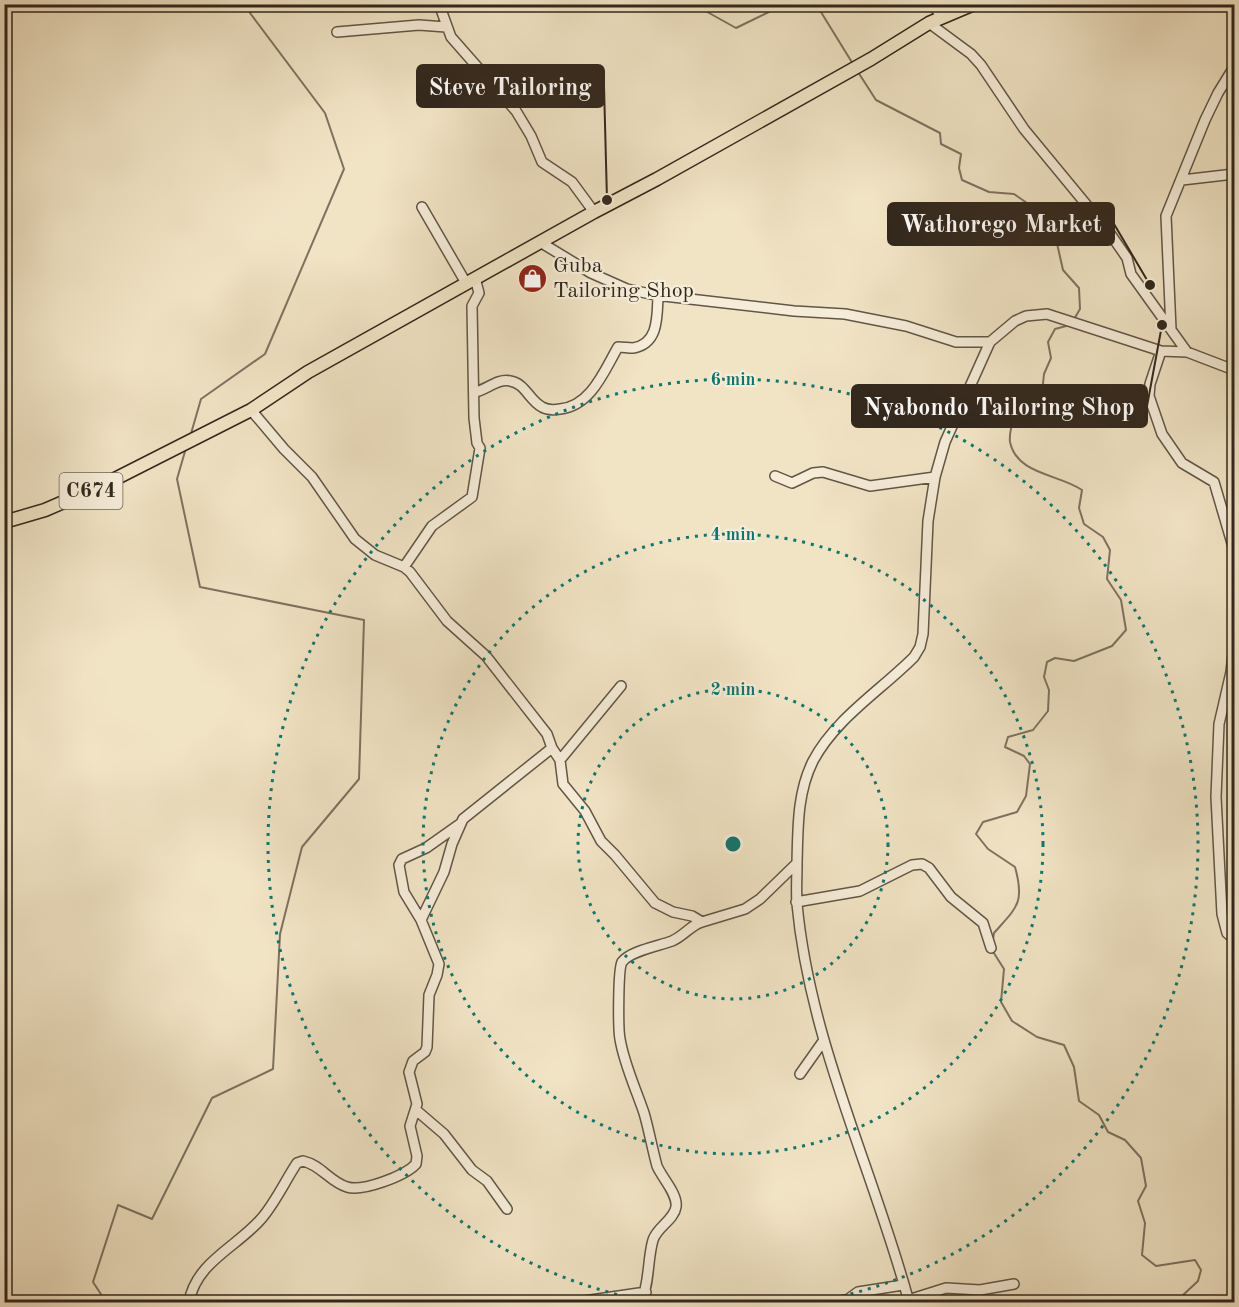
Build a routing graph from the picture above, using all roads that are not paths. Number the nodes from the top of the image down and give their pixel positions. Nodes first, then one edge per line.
1 (439, 4) edge
2 (931, 4) edge
3 (974, 4) edge
4 (936, 22) junction
5 (446, 27) junction
6 (337, 32) dead end
7 (1234, 67) edge
8 (1234, 174) edge
9 (1182, 180) junction
10 (422, 207) dead end
11 (594, 212) junction
12 (540, 242) junction
13 (471, 281) junction
14 (658, 296) junction
15 (1171, 329) junction
16 (990, 342) junction
17 (1161, 351) junction
18 (1186, 352) junction
19 (1234, 370) edge
20 (475, 392) junction
21 (251, 410) junction
22 (776, 476) dead end
23 (935, 477) junction
24 (4, 522) edge
25 (1234, 550) edge
26 (404, 567) junction
27 (1234, 646) edge
28 (621, 686) dead end
29 (552, 748) junction
30 (560, 760) junction
31 (460, 824) junction
32 (797, 863) junction
33 (796, 902) junction
34 (422, 920) junction
35 (702, 922) junction
36 (1234, 939) edge
37 (991, 948) dead end
38 (824, 1040) junction
39 (800, 1074) dead end
40 (416, 1110) junction
41 (507, 1209) dead end
42 (1014, 1284) dead end
43 (903, 1285) junction
44 (646, 1292) junction
45 (908, 1301) edge
46 (189, 1302) edge
47 (578, 1302) edge
48 (641, 1302) edge
49 (836, 1302) edge

1 - 5 street
2 - 4 street
3 - 4 main road, C674
4 - 11 main road, C674
4 - 15 street
5 - 6 street
5 - 11 street
7 - 9 street
8 - 9 street
9 - 15 street
10 - 13 street
11 - 12 main road, C674
12 - 13 main road, C674
12 - 14 street
13 - 20 street
13 - 21 main road, C674
14 - 16 street
14 - 20 street
15 - 18 street
16 - 17 street
16 - 23 street
17 - 18 street
17 - 25 street
18 - 19 street
20 - 26 street
21 - 24 main road, C674
21 - 26 street
22 - 23 street
23 - 32 street
26 - 29 street
27 - 36 street
28 - 30 street
29 - 30 street
29 - 31 street
30 - 35 street
31 - 34 street
31 - 34 street
32 - 33 street
32 - 35 street
33 - 37 street
33 - 38 street
34 - 40 street
35 - 44 street
38 - 39 street
38 - 43 street
40 - 41 street
40 - 46 street
42 - 45 street
43 - 45 street
43 - 49 street
44 - 47 street
44 - 48 street

